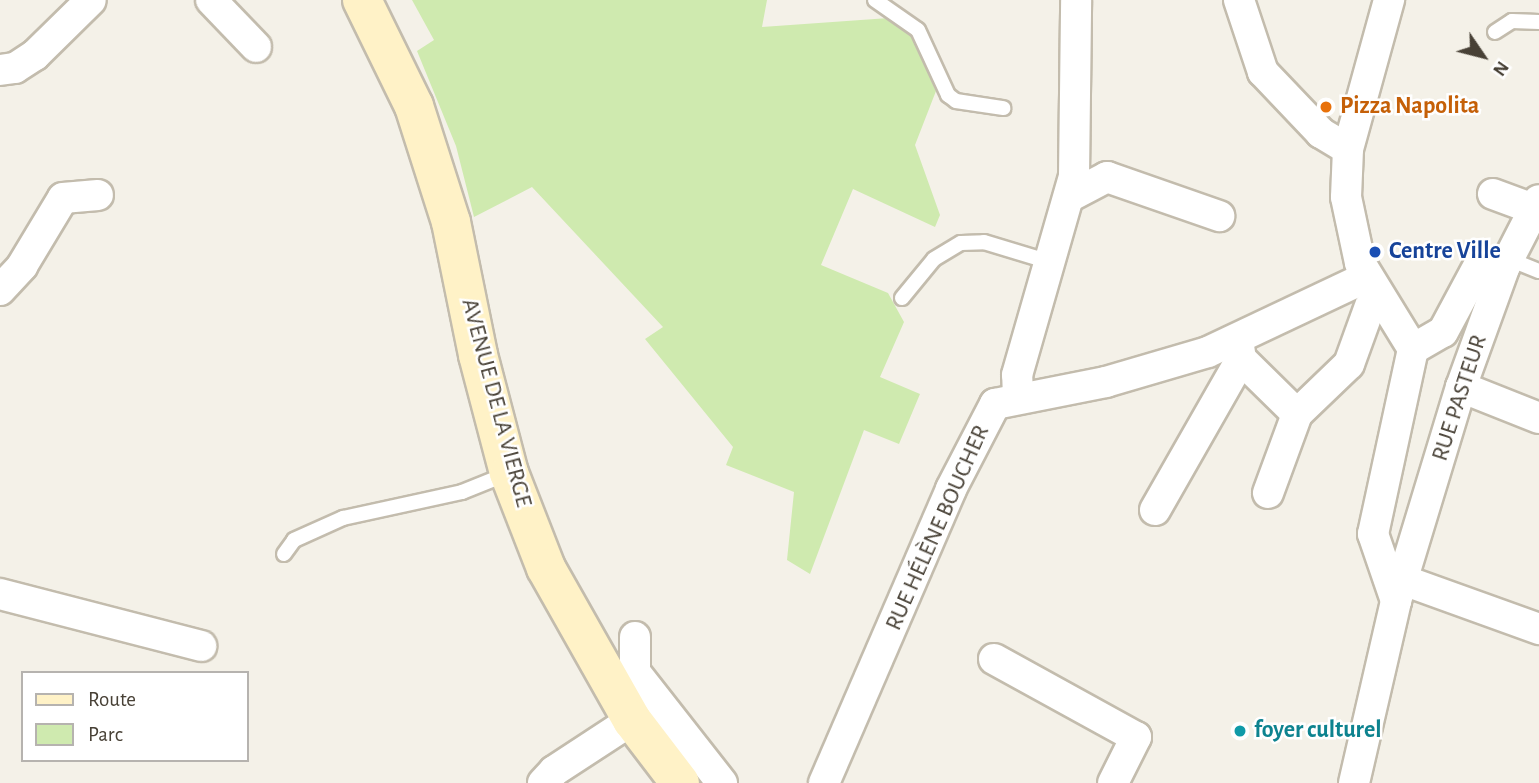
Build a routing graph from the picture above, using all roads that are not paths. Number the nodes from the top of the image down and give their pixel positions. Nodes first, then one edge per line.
1 (91, 0) edge
2 (211, 0) edge
3 (362, 0) edge
4 (875, 0) edge
5 (1076, 0) edge
6 (1239, 0) edge
7 (1389, 0) edge
8 (1539, 22) edge
9 (1495, 32) dead end
10 (256, 47) dead end
11 (0, 70) edge
12 (1003, 108) dead end
13 (1348, 149) junction
14 (1493, 194) dead end
15 (98, 195) dead end
16 (1069, 197) junction
17 (1537, 207) edge
18 (1219, 216) dead end
19 (1509, 260) junction
20 (1050, 262) junction
21 (1479, 265) dead end
22 (1539, 271) edge
23 (0, 290) edge
24 (1369, 291) junction
25 (902, 298) dead end
26 (1460, 338) junction
27 (1413, 349) junction
28 (1240, 350) junction
29 (1461, 387) junction
30 (1018, 398) junction
31 (1297, 414) junction
32 (1539, 418) edge
33 (509, 473) junction
34 (1268, 493) dead end
35 (1155, 510) dead end
36 (284, 554) dead end
37 (1399, 591) junction
38 (0, 594) edge
39 (1539, 629) edge
40 (635, 637) dead end
41 (201, 646) dead end
42 (994, 659) dead end
43 (632, 720) junction
44 (543, 783) edge
45 (680, 783) edge
46 (722, 783) edge
47 (824, 783) edge
48 (1113, 783) edge
49 (1354, 783) edge

1 - 11 street
2 - 10 street
3 - 33 street, AVENUE DE LA VIERGE
4 - 12 lane
5 - 16 street
6 - 13 street
7 - 13 street
8 - 9 lane
13 - 24 street
14 - 17 street
15 - 23 street
16 - 18 street
16 - 20 street
17 - 19 street, RUE PASTEUR
19 - 22 lane
19 - 26 street, RUE PASTEUR
20 - 25 lane
20 - 30 street
21 - 26 street
24 - 27 street
24 - 28 street, RUE HÉLÈNE BOUCHER
24 - 31 street
26 - 27 street
26 - 29 street, RUE PASTEUR
27 - 37 street
28 - 30 street, RUE HÉLÈNE BOUCHER
28 - 31 street
28 - 35 street
29 - 32 street
29 - 37 street, RUE PASTEUR
30 - 47 street, RUE HÉLÈNE BOUCHER
31 - 34 street
33 - 36 lane
33 - 43 street, AVENUE DE LA VIERGE
37 - 39 street
37 - 49 street, RUE PASTEUR
38 - 41 street
40 - 46 street
42 - 48 street
43 - 44 street
43 - 45 street, AVENUE DE LA VIERGE

